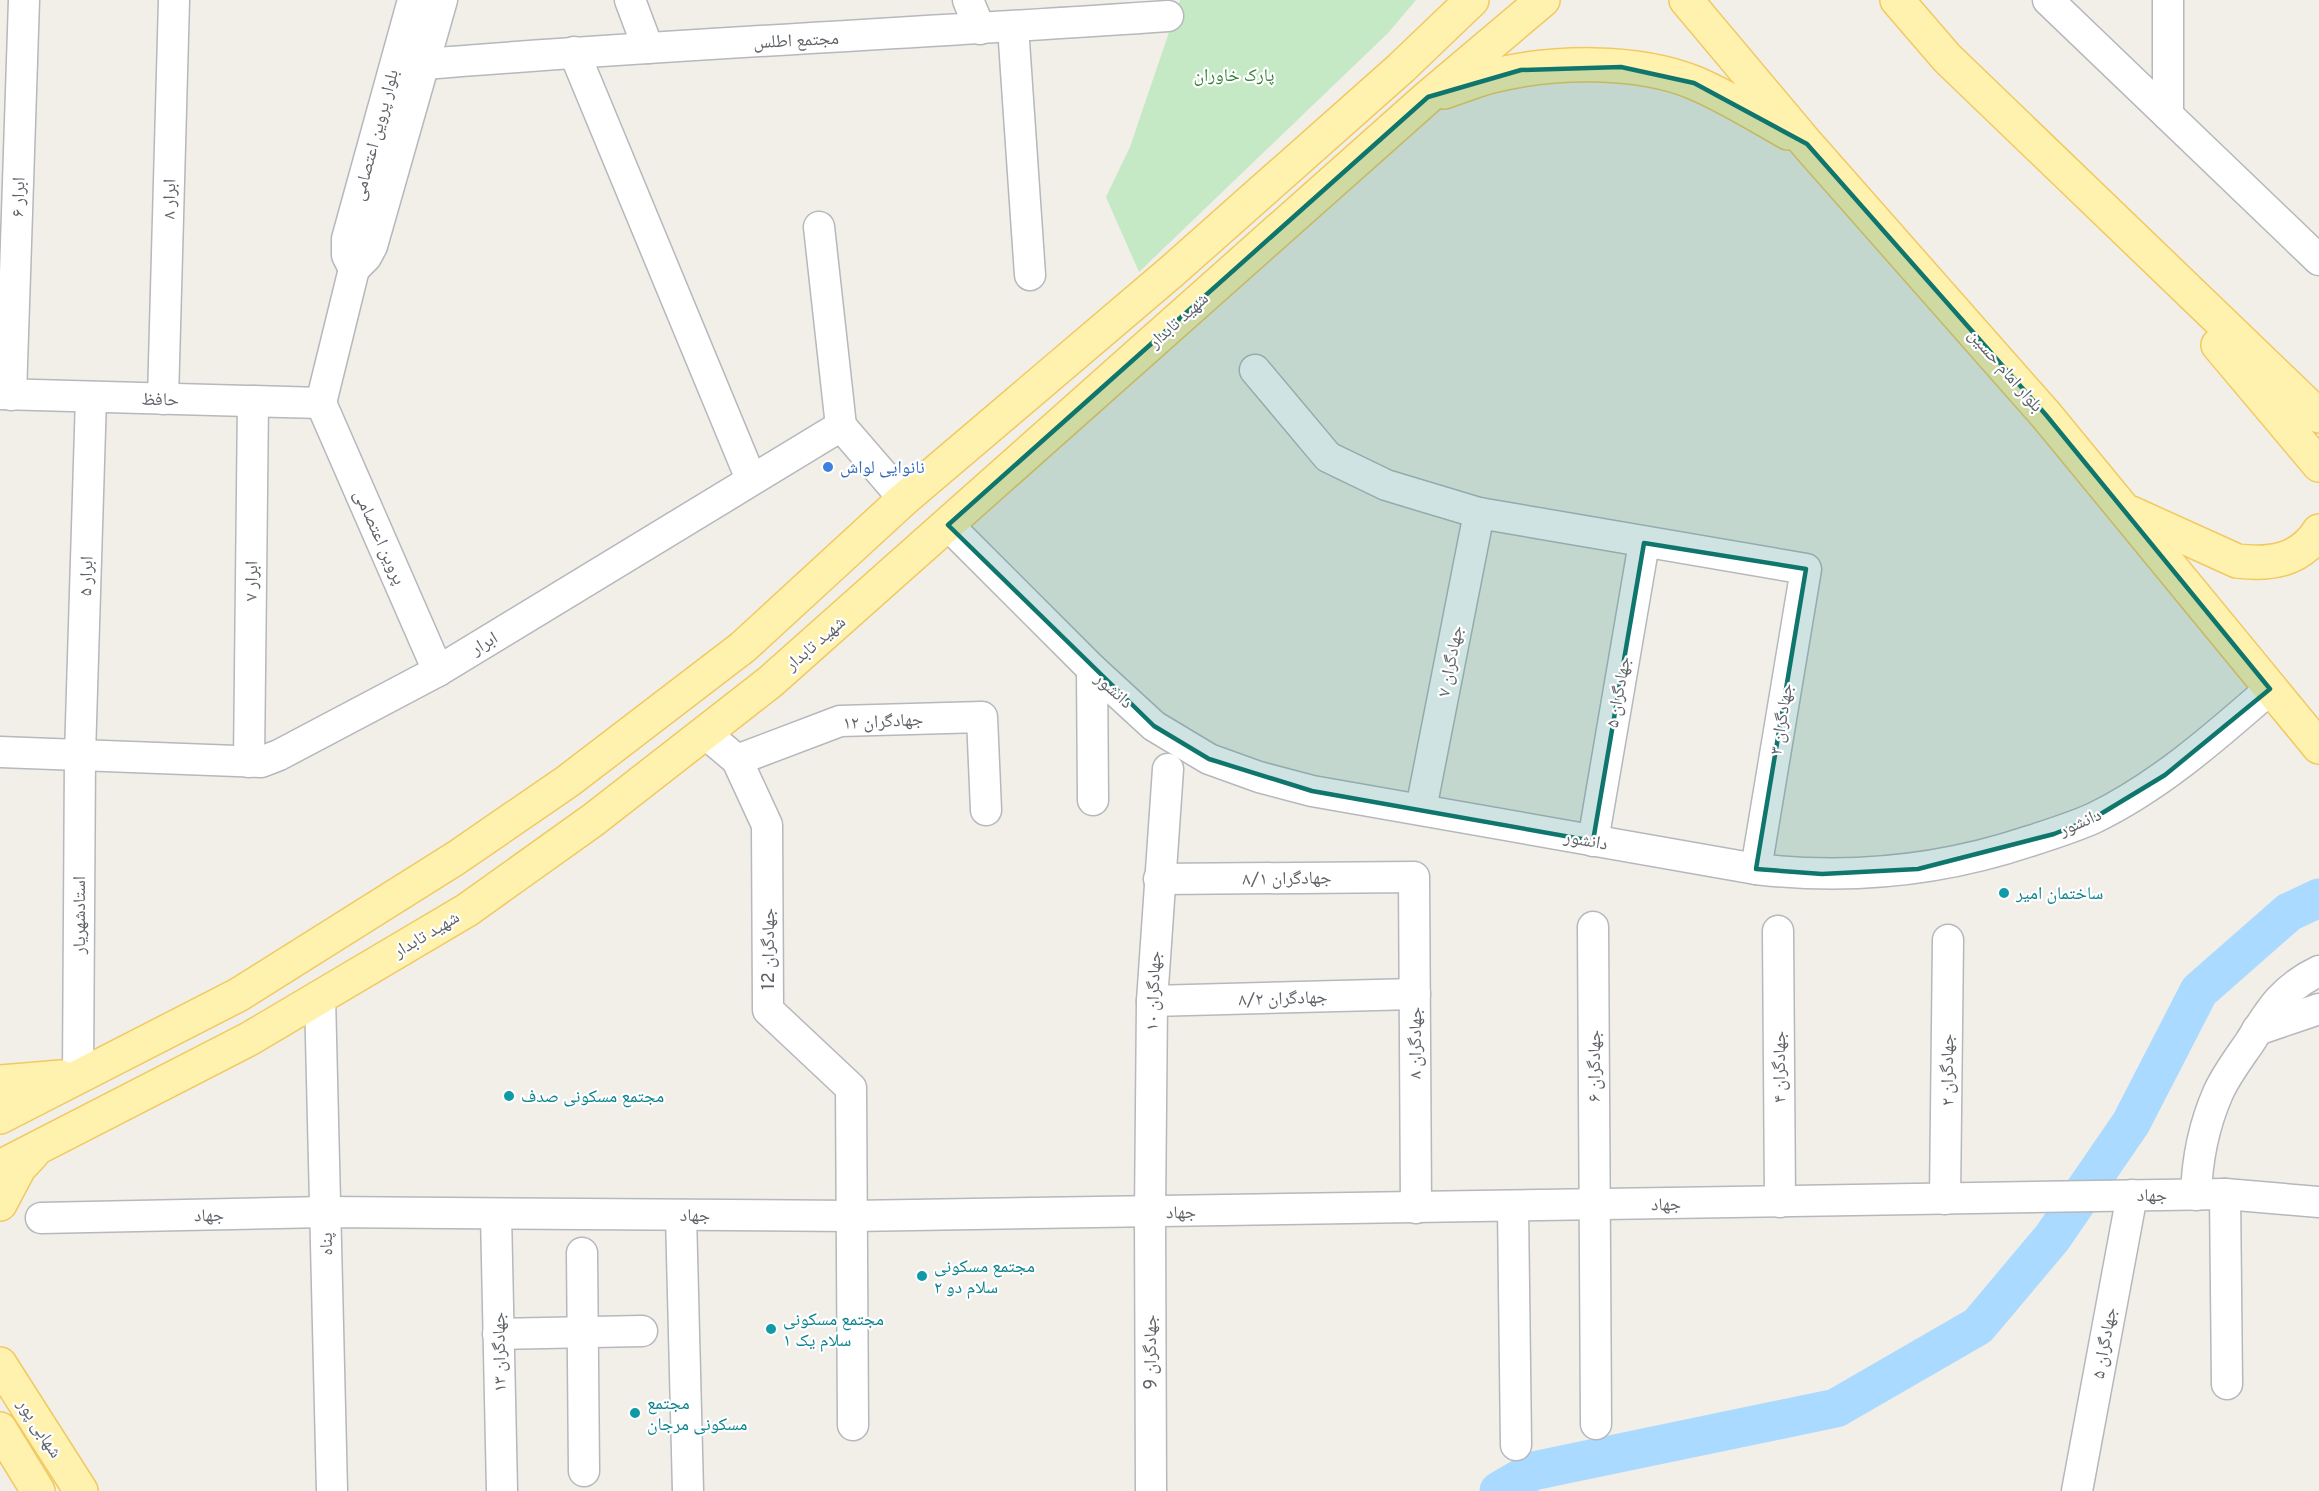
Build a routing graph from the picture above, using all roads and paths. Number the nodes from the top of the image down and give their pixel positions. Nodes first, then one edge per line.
1 (24, 0) edge
2 (174, 0) edge
3 (413, 0) edge
4 (442, 0) edge
5 (630, 0) edge
6 (968, 0) edge
7 (1451, 0) edge
8 (1472, 0) edge
9 (1544, 0) edge
10 (1686, 0) edge
11 (1897, 0) edge
12 (1913, 0) edge
13 (2048, 0) edge
14 (2168, 0) edge
15 (1114, 10) edge
16 (1168, 16) dead end
17 (1014, 27) junction
18 (980, 29) junction
19 (648, 48) junction
20 (574, 52) junction
21 (1947, 58) junction
22 (424, 64) junction
23 (1401, 68) junction
24 (1428, 97) junction
25 (2168, 115) junction
26 (1807, 144) junction
27 (2101, 206) junction
28 (819, 227) dead end
29 (2319, 260) edge
30 (354, 269) junction
31 (1171, 272) junction
32 (1030, 275) dead end
33 (1199, 301) junction
34 (1255, 370) dead end
35 (6, 395) edge
36 (91, 397) junction
37 (163, 399) junction
38 (254, 401) junction
39 (321, 403) junction
40 (2319, 416) edge
41 (841, 426) junction
42 (2319, 465) edge
43 (752, 479) junction
44 (904, 499) junction
45 (2124, 510) junction
46 (1479, 513) junction
47 (948, 525) junction
48 (2319, 531) edge
49 (1644, 543) junction
50 (1092, 669) junction
51 (438, 671) junction
52 (2270, 689) junction
53 (706, 734) junction
54 (2319, 747) edge
55 (0, 752) edge
56 (80, 755) junction
57 (737, 760) junction
58 (249, 762) junction
59 (1168, 769) dead end
60 (1093, 800) dead end
61 (1421, 809) junction
62 (986, 810) dead end
63 (1593, 841) junction
64 (1756, 869) junction
65 (1414, 877) joint
66 (1159, 879) junction
67 (1593, 927) dead end
68 (1778, 931) dead end
69 (1948, 940) dead end
70 (2319, 971) edge
71 (1415, 994) junction
72 (320, 997) junction
73 (1152, 1001) junction
74 (2319, 1009) edge
75 (2257, 1030) junction
76 (78, 1075) junction
77 (0, 1082) edge
78 (0, 1117) edge
79 (39, 1147) junction
80 (0, 1167) edge
81 (2211, 1194) junction
82 (2122, 1195) junction
83 (1946, 1199) junction
84 (1780, 1202) junction
85 (2319, 1202) edge
86 (0, 1204) edge
87 (1594, 1205) junction
88 (1513, 1207) junction
89 (1416, 1208) junction
90 (325, 1212) junction
91 (1150, 1213) junction
92 (496, 1214) junction
93 (681, 1215) junction
94 (852, 1216) junction
95 (41, 1218) dead end
96 (582, 1253) dead end
97 (642, 1331) dead end
98 (582, 1332) junction
99 (498, 1334) junction
100 (0, 1364) edge
101 (2227, 1384) dead end
102 (1596, 1424) dead end
103 (853, 1425) dead end
104 (0, 1429) edge
105 (1516, 1445) dead end
106 (585, 1471) dead end
107 (38, 1491) edge
108 (81, 1491) edge
109 (332, 1491) edge
110 (502, 1491) edge
111 (688, 1491) edge
112 (1151, 1491) edge
113 (2077, 1491) edge

1 - 35 street, ابرار ۶
2 - 37 street, ابرار ۸
3 - 30 street, بلوار پروین اعتصامی
4 - 22 street, بلوار پروین اعتصامی
5 - 19 street
6 - 18 street
7 - 23 main road
8 - 23 main road
9 - 24 main road, شهید تابدار
10 - 26 main road, بلوار امام حسین
11 - 21 main road
12 - 21 main road
13 - 25 street
14 - 25 street
15 - 16 street, مجتمع اطلس
15 - 17 street, مجتمع اطلس
17 - 18 street, مجتمع اطلس
17 - 32 street
18 - 19 street, مجتمع اطلس
19 - 20 street, مجتمع اطلس
20 - 22 street, مجتمع اطلس
20 - 43 street
21 - 27 main road
22 - 30 street
23 - 31 main road
24 - 26 main road
24 - 33 main road, شهید تابدار
25 - 29 street
26 - 45 main road, بلوار امام حسین
27 - 40 main road
27 - 42 main road
28 - 41 street
30 - 39 street
31 - 33 main road
31 - 44 main road
33 - 47 main road, شهید تابدار
34 - 46 street
35 - 36 street, حافظ
36 - 37 street, حافظ
36 - 56 street, ابرار ۵
37 - 38 street, حافظ
38 - 39 street, حافظ
38 - 58 street, ابرار ۷
39 - 51 street, پروین اعتصامی
41 - 43 street, ابرار
41 - 44 street
43 - 51 street, ابرار
44 - 76 main road
45 - 48 main road
45 - 52 main road, بلوار امام حسین
46 - 49 street
46 - 61 street, جهادگران ۷
47 - 50 street, دانشور
47 - 53 main road, شهید تابدار
49 - 63 street, جهادگران ۵
49 - 64 street, جهادگران ۳
50 - 60 street
50 - 61 street, دانشور
51 - 58 street, ابرار
52 - 54 main road, بلوار امام حسین
52 - 64 street, دانشور
53 - 57 street
53 - 72 main road, شهید تابدار
55 - 56 street, ابرار
56 - 58 street, ابرار
56 - 76 street, استادشهریار
57 - 62 street, جهادگران ۱۲
57 - 94 street, جهادگران 12
59 - 66 street, جهادگران ۱۰
61 - 63 street, دانشور
63 - 64 street, دانشور
65 - 66 street, جهادگران ۸/۱
65 - 71 street, جهادگران ۸
66 - 73 street, جهادگران ۱۰
67 - 87 street, جهادگران ۶
68 - 84 street, جهادگران ۴
69 - 83 street, جهادگران ۲
70 - 75 street
71 - 73 street, جهادگران ۸/۲
71 - 89 street, جهادگران ۸
72 - 79 main road, شهید تابدار
72 - 90 street, پناه
73 - 91 street, جهادگران ۱۰
74 - 75 street
75 - 81 street
76 - 77 main road
76 - 78 main road
79 - 80 main road, شهید تابدار
79 - 86 main road
81 - 82 street, جهاد
81 - 85 street, جهاد
81 - 101 street
82 - 83 street, جهاد
82 - 113 street, جهادگران ۵
83 - 84 street, جهاد
84 - 87 street, جهاد
87 - 88 street, جهاد
87 - 102 street, جهادگران ۶
88 - 89 street, جهاد
88 - 105 street
89 - 91 street, جهاد
90 - 92 street, جهاد
90 - 95 street, جهاد
90 - 109 street, پناه
91 - 94 street, جهاد
91 - 112 street, جهادگران 9
92 - 93 street, جهاد
92 - 99 street, جهادگران ۱۳
93 - 94 street, جهاد
93 - 111 street
94 - 103 street, جهادگران 12
96 - 98 street
97 - 98 street
98 - 99 street
98 - 106 street
99 - 110 street, جهادگران ۱۳
100 - 108 main road, شهابی پور
104 - 107 main road, شهابی پور

